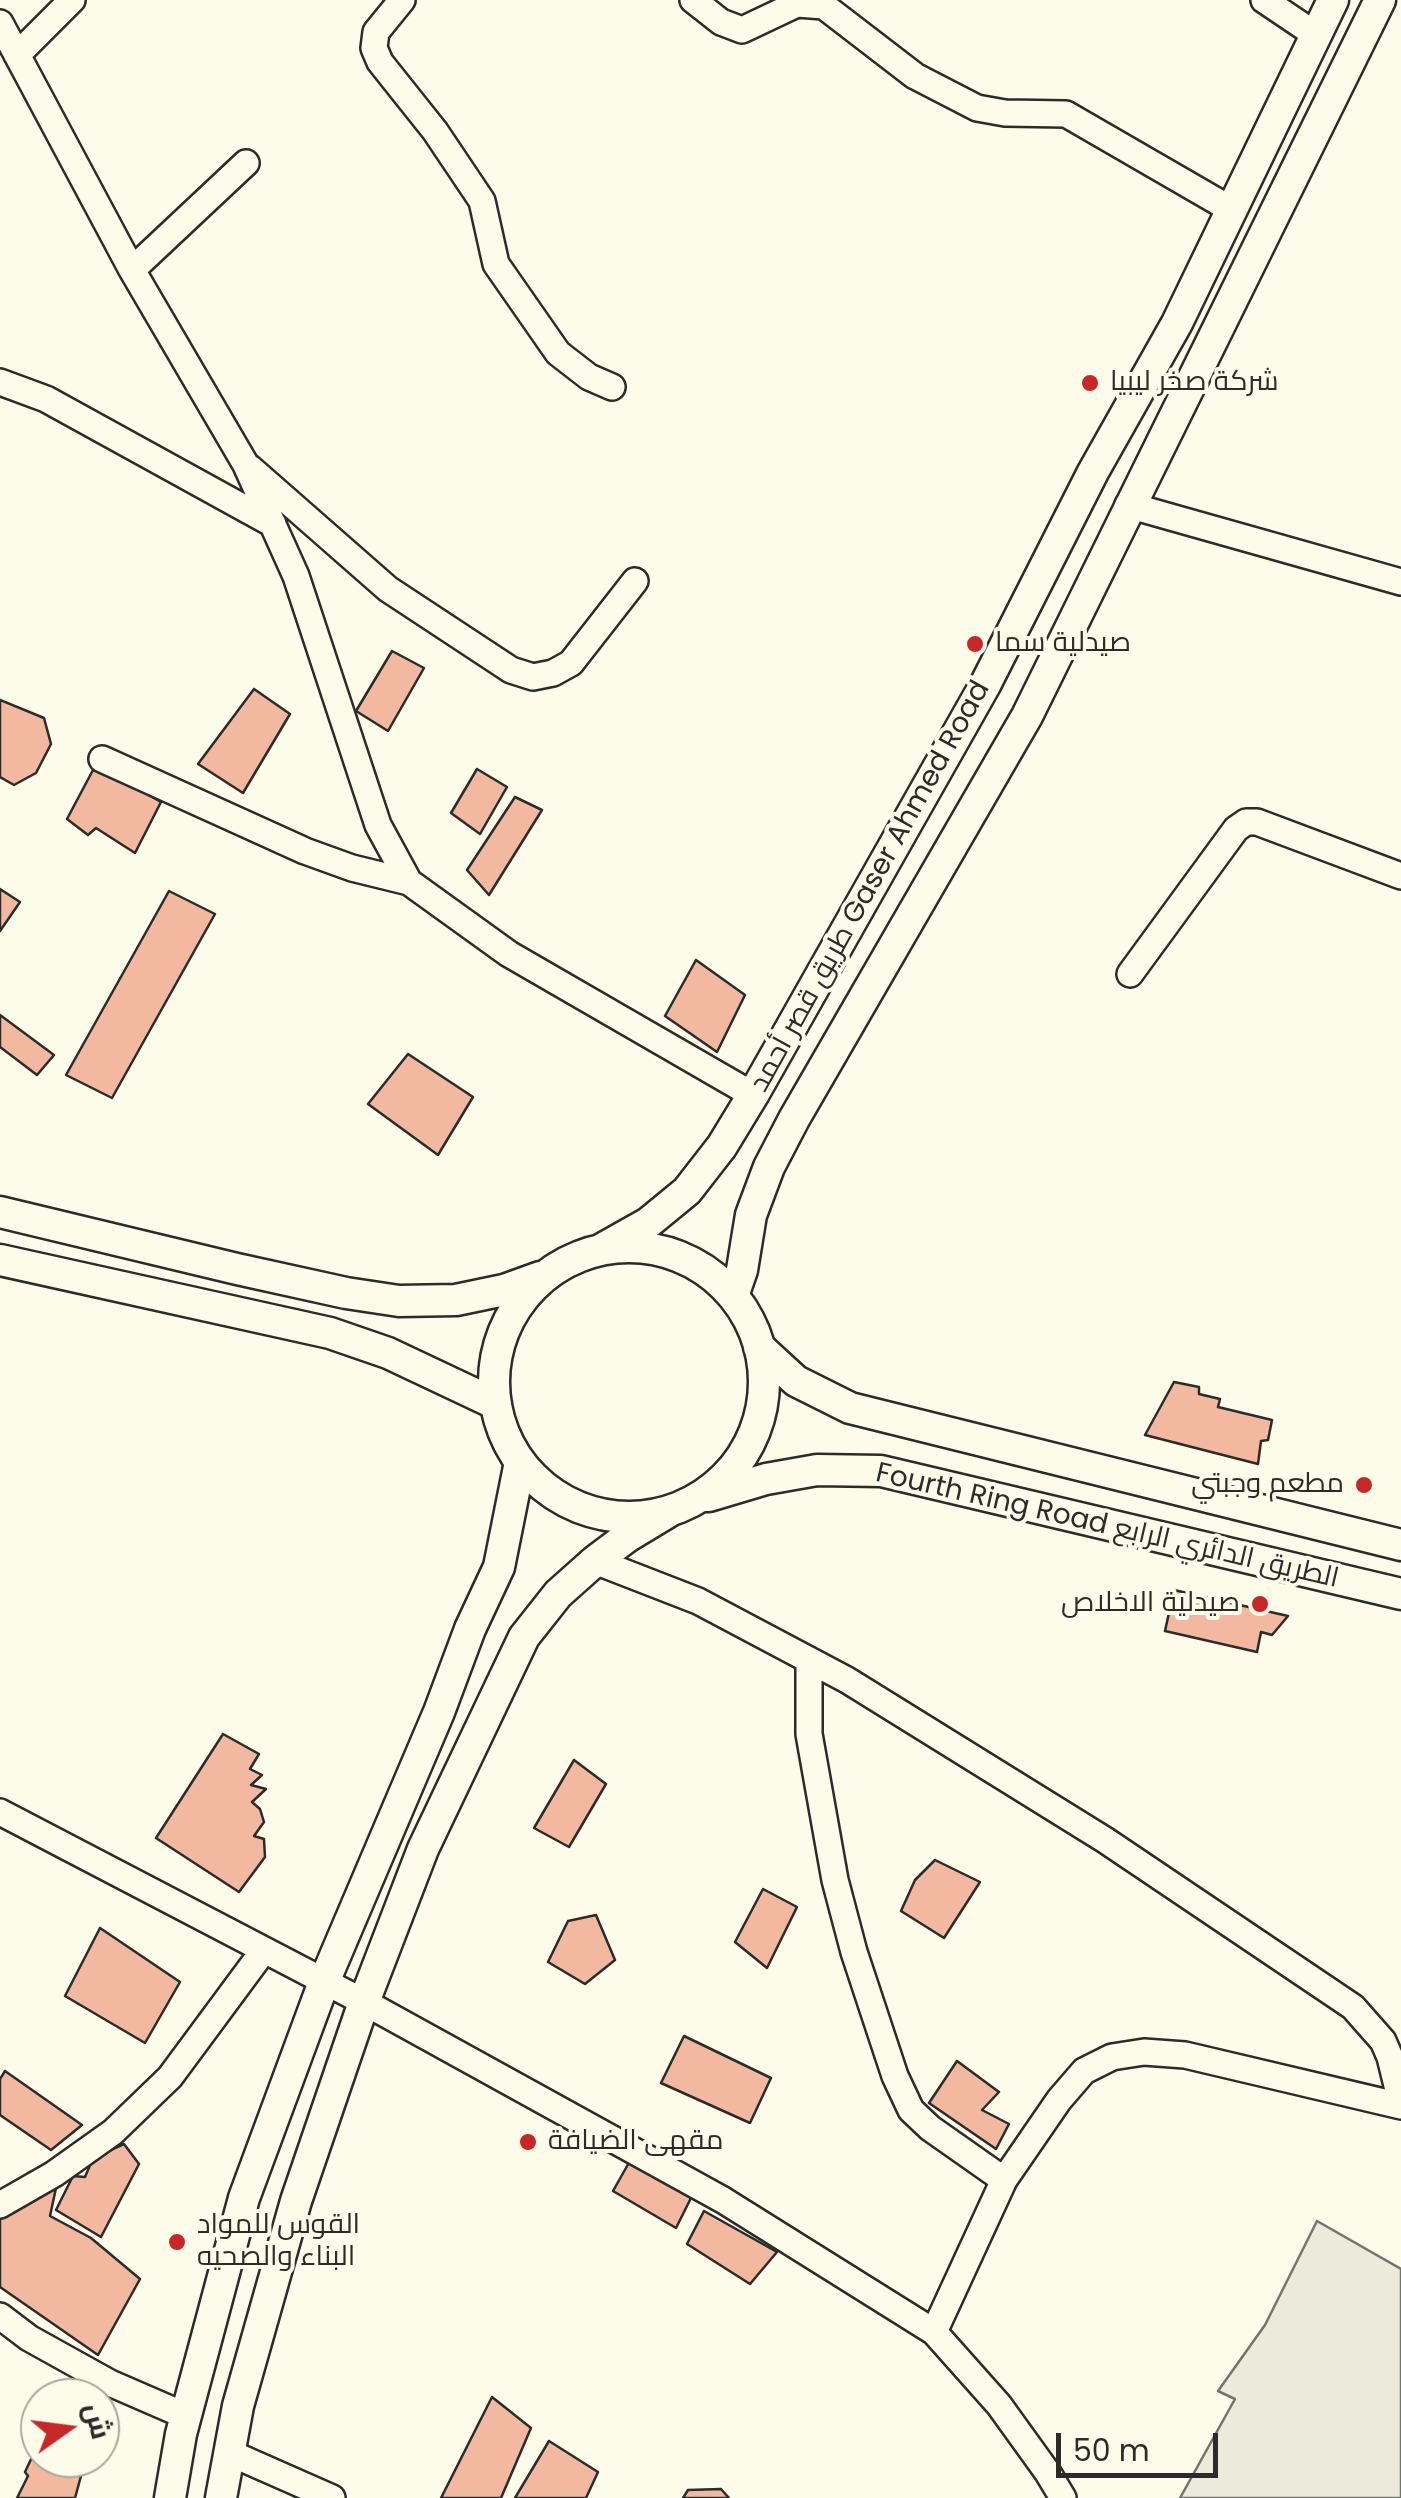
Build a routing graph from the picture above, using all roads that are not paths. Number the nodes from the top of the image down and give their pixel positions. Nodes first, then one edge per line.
1 (72, 0) edge
2 (402, 0) edge
3 (693, 0) edge
4 (1264, 0) edge
5 (1333, 0) edge
6 (1380, 0) edge
7 (814, 2) edge
8 (0, 22) edge
9 (1316, 35) junction
10 (18, 56) junction
11 (246, 163) dead end
12 (1232, 210) junction
13 (132, 270) junction
14 (0, 382) edge
15 (612, 387) dead end
16 (246, 465) junction
17 (1128, 505) junction
18 (272, 524) junction
19 (635, 581) dead end
20 (1401, 582) edge
21 (102, 760) dead end
22 (1401, 876) edge
23 (409, 882) junction
24 (1130, 974) dead end
25 (753, 1095) junction
26 (0, 1212) edge
27 (600, 1250) junction
28 (0, 1260) edge
29 (547, 1274) junction
30 (732, 1296) junction
31 (759, 1348) junction
32 (496, 1404) junction
33 (520, 1462) junction
34 (683, 1506) junction
35 (1401, 1545) edge
36 (595, 1561) junction
37 (1401, 1594) edge
38 (809, 1660) junction
39 (0, 1812) edge
40 (264, 1950) junction
41 (324, 1982) junction
42 (364, 2002) junction
43 (1401, 2104) edge
44 (1004, 2180) junction
45 (0, 2205) edge
46 (0, 2316) edge
47 (934, 2332) junction
48 (186, 2416) junction
49 (230, 2453) junction
50 (170, 2498) edge
51 (221, 2498) edge
52 (332, 2498) edge
53 (1063, 2498) edge

1 - 10 street
2 - 15 street
3 - 7 street
4 - 9 street
5 - 9 main road, طريق قصر أحمد Gaser Ahmed Road
6 - 17 main road, طريق قصر أحمد Gaser Ahmed Road
7 - 12 street
8 - 10 street
9 - 12 main road, طريق قصر أحمد Gaser Ahmed Road
10 - 13 street
11 - 13 street
12 - 25 main road, طريق قصر أحمد Gaser Ahmed Road
13 - 16 street
14 - 18 street
16 - 18 street
16 - 19 street
17 - 20 street
17 - 30 main road, طريق قصر أحمد Gaser Ahmed Road
18 - 23 street
21 - 23 street
22 - 24 street
23 - 25 street
25 - 27 main road, طريق قصر أحمد Gaser Ahmed Road
26 - 29 main road
27 - 29 main road
27 - 30 main road
28 - 32 main road
29 - 32 main road
30 - 31 main road
31 - 34 main road
31 - 35 main road, Fourth Ring Road الطريق الدائري الرابع
32 - 33 main road
33 - 34 main road
33 - 41 main road
34 - 36 main road
34 - 37 main road, Fourth Ring Road الطريق الدائري الرابع
36 - 38 street
36 - 42 main road
38 - 43 street
38 - 44 street
39 - 40 street
40 - 41 street
40 - 45 street
41 - 42 street
41 - 48 main road
42 - 47 street
42 - 49 main road
43 - 44 street
44 - 47 street
46 - 48 street
47 - 53 street
48 - 50 main road
49 - 51 main road
49 - 52 street

